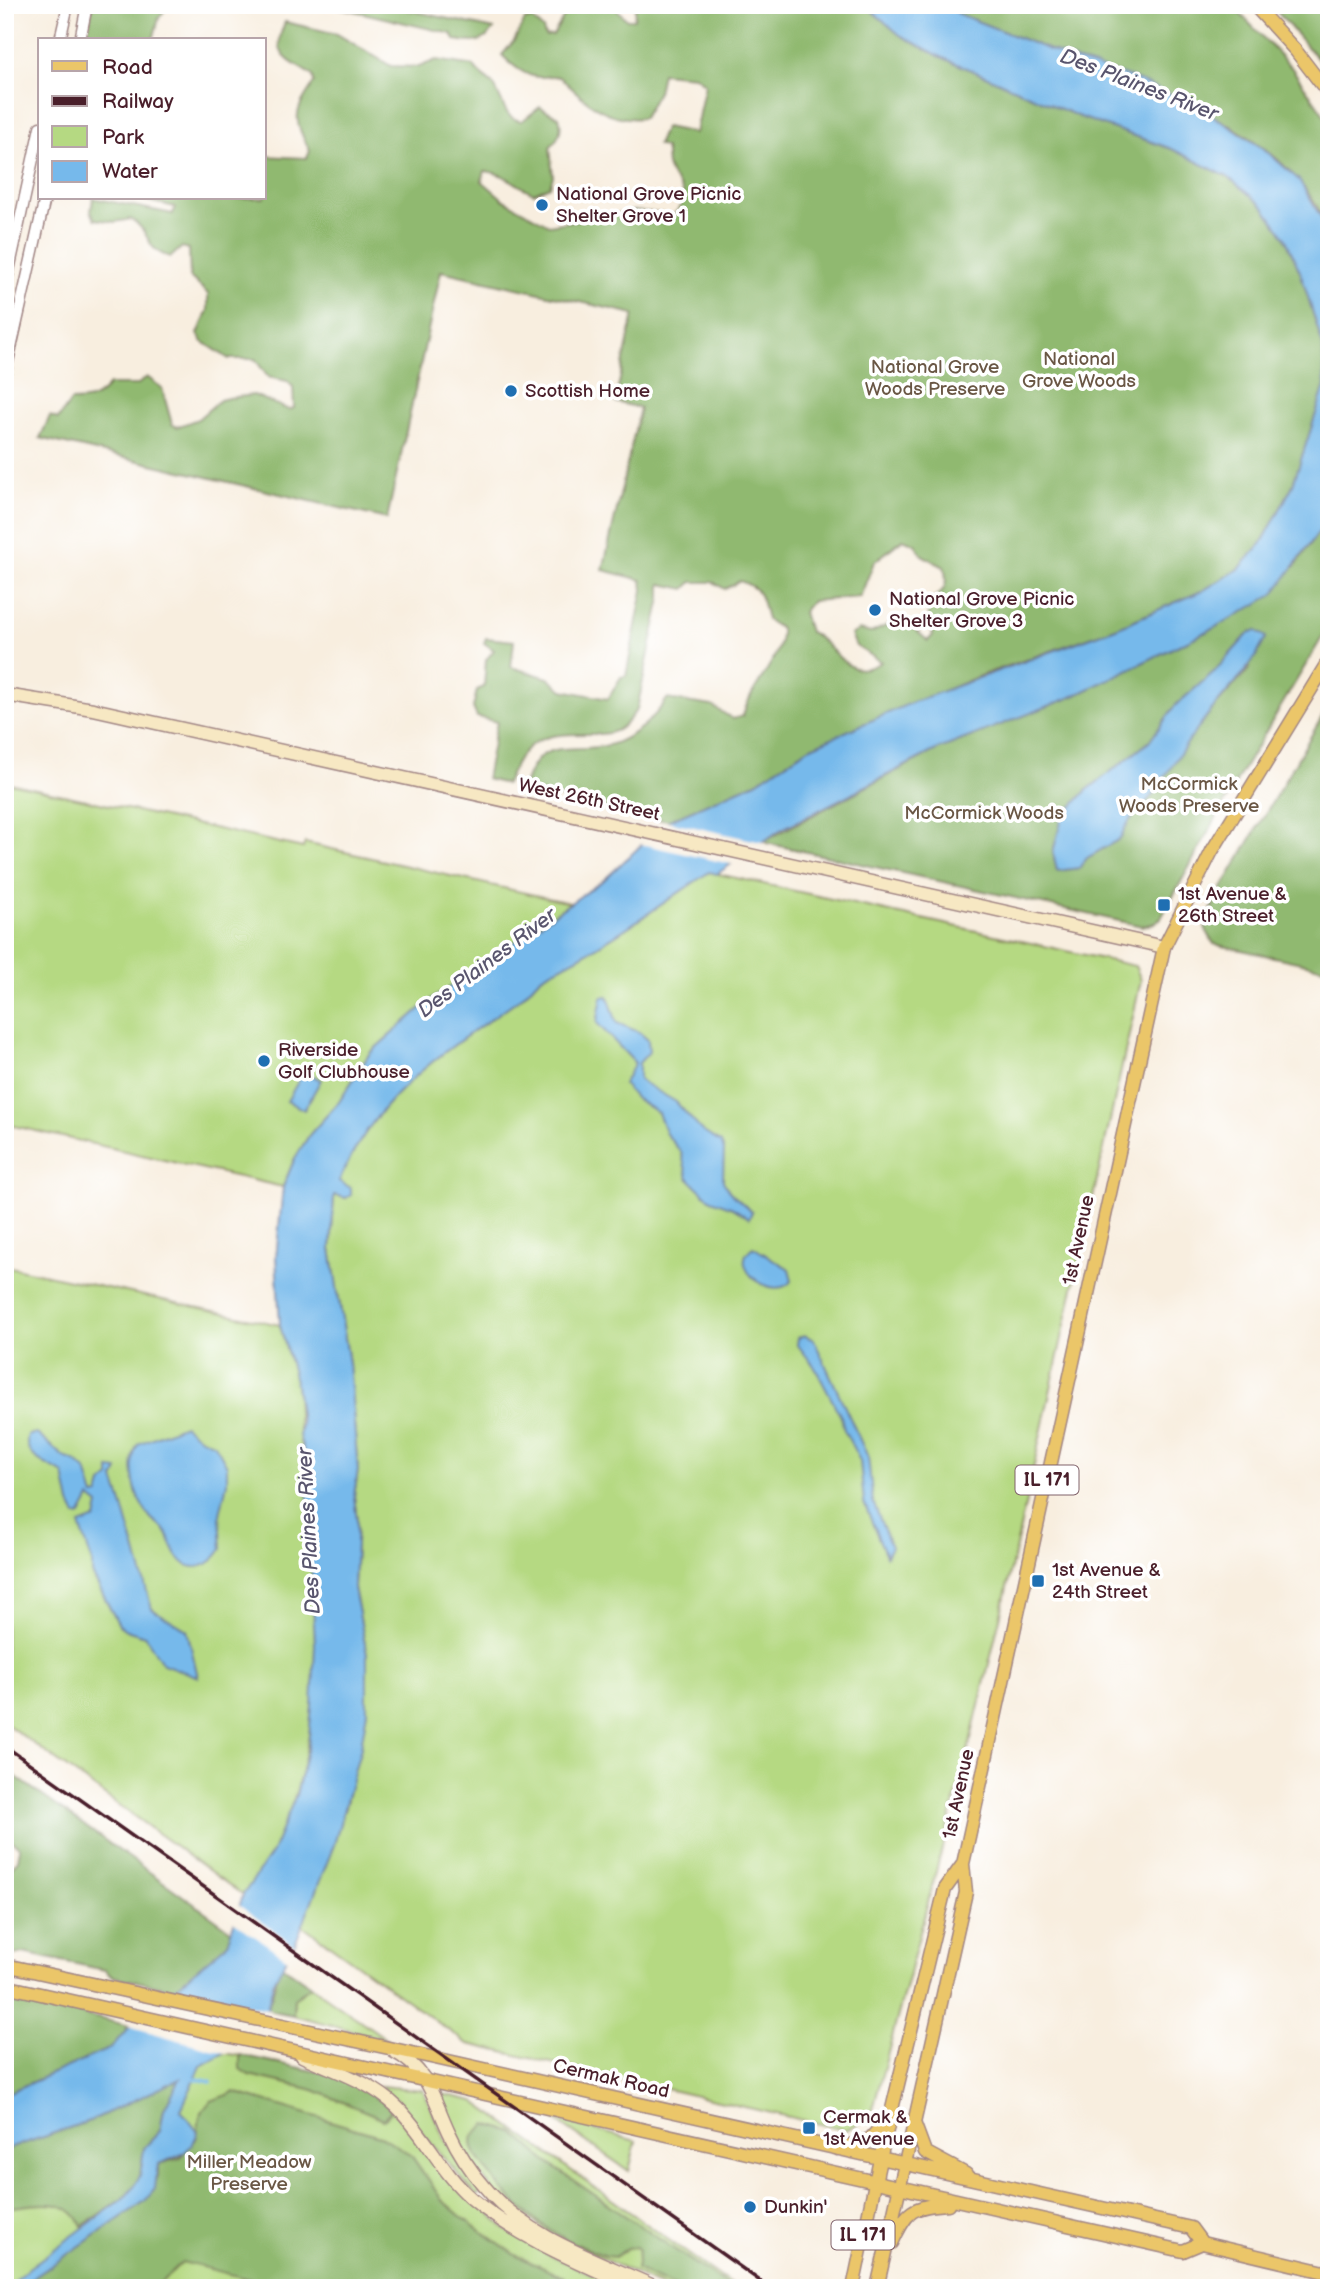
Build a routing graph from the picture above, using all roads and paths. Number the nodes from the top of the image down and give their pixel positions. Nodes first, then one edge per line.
1 (68, 5) edge
2 (87, 5) edge
3 (1254, 5) edge
4 (60, 38) edge
5 (80, 38) edge
6 (1329, 94) edge
7 (38, 136) edge
8 (45, 200) edge
9 (5, 289) edge
10 (5, 375) edge
11 (1329, 660) edge
12 (5, 695) edge
13 (1164, 947) junction
14 (963, 1864) junction
15 (5, 1965) edge
16 (5, 1986) edge
17 (388, 2048) junction
18 (292, 2052) junction
19 (426, 2081) junction
20 (890, 2115) junction
21 (914, 2121) junction
22 (835, 2149) junction
23 (880, 2159) junction
24 (904, 2165) junction
25 (979, 2181) junction
26 (874, 2183) junction
27 (899, 2189) junction
28 (964, 2203) junction
29 (1202, 2243) junction
30 (882, 2266) junction
31 (1329, 2273) edge
32 (636, 2288) edge
33 (658, 2288) edge
34 (853, 2288) edge
35 (877, 2288) edge

1 - 4 street
2 - 5 street
3 - 6 main road
7 - 9 street
8 - 10 street
11 - 13 main road, 1st Avenue / IL 171
12 - 13 main road, West 26th Street
13 - 14 main road, 1st Avenue / IL 171
14 - 20 main road, 1st Avenue / IL 171
14 - 21 main road, 1st Avenue / IL 171
15 - 17 main road, Cermak Road
16 - 18 main road, Cermak Road
17 - 19 main road
17 - 22 main road, Cermak Road
18 - 19 main road, Cermak Road
18 - 32 main road
19 - 26 main road, Cermak Road
19 - 33 main road
20 - 22 main road
20 - 23 main road, 1st Avenue / IL 171
21 - 24 main road, 1st Avenue / IL 171
21 - 25 main road
22 - 23 main road, Cermak Road
23 - 24 main road, Cermak Road
23 - 26 main road, 1st Avenue / IL 171
24 - 25 main road, Cermak Road
24 - 27 main road, 1st Avenue / IL 171
25 - 29 main road, Cermak Road
26 - 27 main road, Cermak Road
26 - 34 main road, 1st Avenue / IL 171
27 - 28 main road, Cermak Road
27 - 30 main road, 1st Avenue / IL 171
28 - 29 main road, Cermak Road
28 - 30 main road
29 - 31 main road, Cermak Road
30 - 35 main road, 1st Avenue / IL 171

